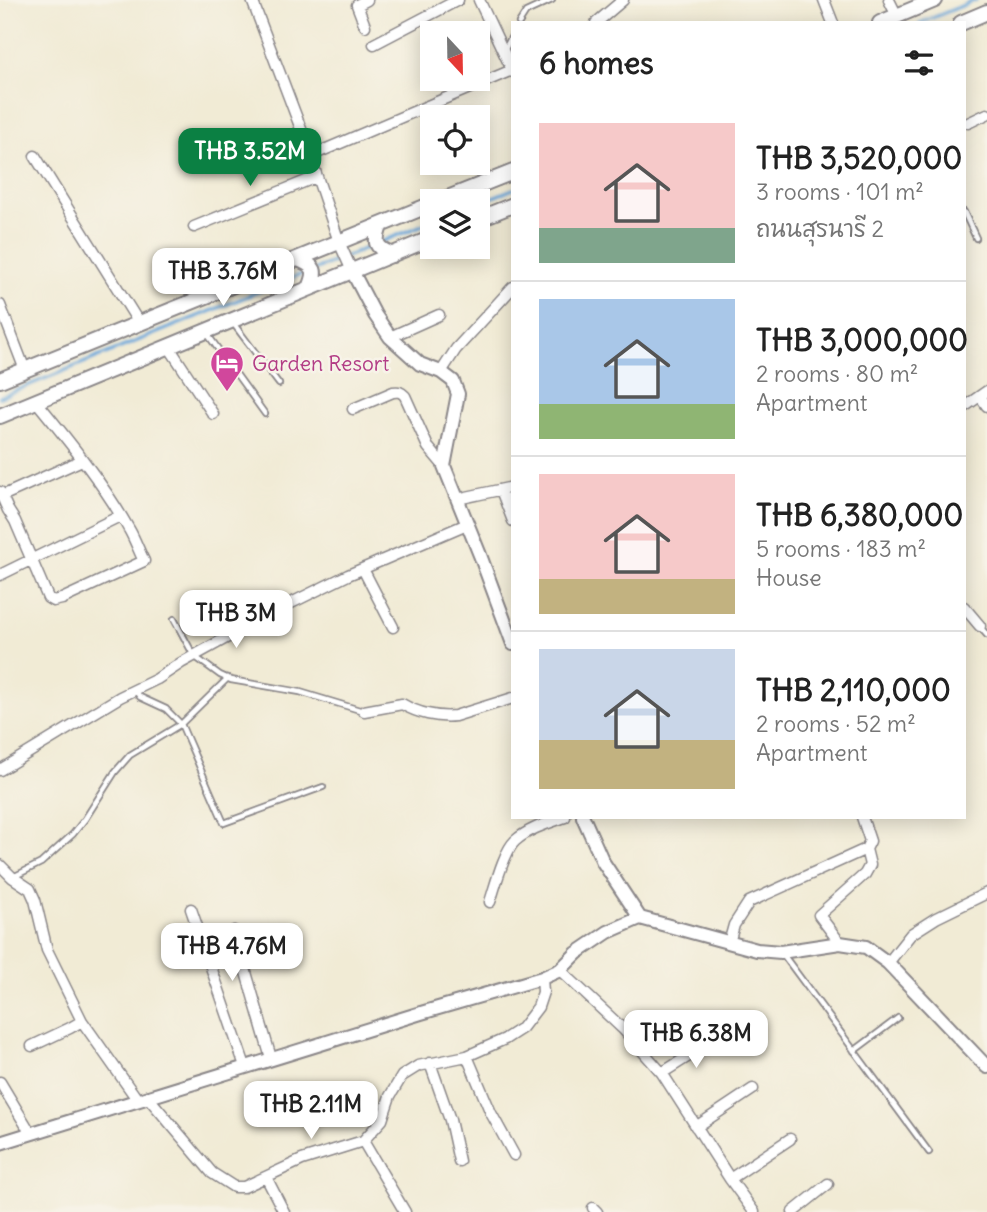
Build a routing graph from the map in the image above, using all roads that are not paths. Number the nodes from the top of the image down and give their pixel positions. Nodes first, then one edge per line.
1 (252, 0) edge
2 (367, 0) edge
3 (458, 0) edge
4 (479, 0) edge
5 (552, 0) edge
6 (623, 0) edge
7 (824, 0) edge
8 (889, 0) edge
9 (935, 0) edge
10 (987, 12) edge
11 (897, 16) junction
12 (520, 21) edge
13 (599, 21) edge
14 (832, 21) edge
15 (885, 21) edge
16 (966, 21) edge
17 (365, 26) dead end
18 (511, 38) edge
19 (374, 44) dead end
20 (503, 52) junction
21 (511, 69) edge
22 (511, 71) edge
23 (987, 114) edge
24 (968, 122) dead end
25 (35, 156) dead end
26 (310, 156) junction
27 (511, 173) edge
28 (316, 177) junction
29 (470, 189) edge
30 (511, 206) edge
31 (420, 210) edge
32 (490, 214) edge
33 (966, 216) edge
34 (194, 227) dead end
35 (378, 230) junction
36 (976, 238) dead end
37 (420, 242) edge
38 (341, 246) junction
39 (387, 253) junction
40 (302, 260) junction
41 (351, 268) junction
42 (312, 283) junction
43 (509, 300) edge
44 (0, 305) edge
45 (439, 315) dead end
46 (231, 321) junction
47 (139, 323) junction
48 (206, 331) junction
49 (390, 337) junction
50 (169, 347) junction
51 (25, 370) junction
52 (441, 372) junction
53 (0, 380) edge
54 (279, 383) dead end
55 (983, 393) edge
56 (36, 401) junction
57 (987, 405) edge
58 (966, 406) edge
59 (353, 409) dead end
60 (213, 414) dead end
61 (265, 414) dead end
62 (0, 416) edge
63 (82, 460) junction
64 (444, 466) junction
65 (511, 488) edge
66 (501, 490) junction
67 (1, 494) edge
68 (457, 499) junction
69 (120, 516) junction
70 (511, 516) edge
71 (467, 524) junction
72 (31, 559) junction
73 (363, 569) junction
74 (0, 575) edge
75 (966, 609) edge
76 (174, 619) dead end
77 (980, 626) joint
78 (393, 627) dead end
79 (987, 635) edge
80 (511, 639) edge
81 (194, 656) junction
82 (228, 678) junction
83 (135, 690) junction
84 (511, 699) edge
85 (364, 711) joint
86 (181, 724) junction
87 (0, 770) edge
88 (323, 787) dead end
89 (560, 819) edge
90 (584, 819) edge
91 (863, 819) edge
92 (866, 849) junction
93 (0, 865) edge
94 (12, 877) junction
95 (987, 893) edge
96 (490, 902) dead end
97 (191, 909) dead end
98 (640, 918) junction
99 (234, 931) dead end
100 (729, 943) junction
101 (840, 943) junction
102 (781, 952) junction
103 (888, 963) junction
104 (560, 970) junction
105 (542, 978) junction
106 (898, 1018) dead end
107 (82, 1021) junction
108 (713, 1040) dead end
109 (32, 1046) dead end
110 (854, 1051) junction
111 (467, 1056) junction
112 (271, 1058) junction
113 (430, 1063) junction
114 (245, 1066) junction
115 (987, 1067) edge
116 (662, 1073) junction
117 (0, 1082) edge
118 (753, 1089) dead end
119 (142, 1098) junction
120 (696, 1127) junction
121 (30, 1132) junction
122 (790, 1139) dead end
123 (362, 1141) junction
124 (0, 1143) edge
125 (929, 1152) dead end
126 (514, 1155) dead end
127 (459, 1161) dead end
128 (266, 1177) junction
129 (730, 1179) junction
130 (828, 1184) dead end
131 (284, 1212) edge
132 (405, 1212) edge
133 (754, 1212) edge
134 (793, 1212) edge

1 - 26 street
2 - 17 street
3 - 19 street
4 - 20 street
5 - 12 lane
6 - 13 street
7 - 14 street
8 - 11 street
9 - 11 main road
10 - 16 main road
11 - 15 main road
18 - 20 lane
20 - 21 street
22 - 26 street
23 - 24 street
25 - 47 street
26 - 28 street
27 - 29 main road
28 - 34 street
28 - 38 street
30 - 32 main road
31 - 35 main road
33 - 36 lane
35 - 38 main road
35 - 39 main road
37 - 39 main road
38 - 40 main road
38 - 41 street
39 - 41 main road
40 - 42 main road
40 - 47 main road
41 - 42 main road
41 - 49 street
42 - 46 main road
43 - 52 street
44 - 51 street
45 - 49 street
46 - 48 main road
46 - 54 lane
47 - 51 main road
48 - 50 main road
48 - 61 lane
49 - 52 street
50 - 56 main road
50 - 60 street
51 - 53 main road
52 - 64 street
55 - 57 street
55 - 58 street
56 - 62 main road
56 - 63 street
59 - 64 street
63 - 67 street
63 - 69 street
64 - 68 street
65 - 66 street
66 - 68 street
66 - 70 street
67 - 72 street
68 - 71 street
69 - 72 street
69 - 72 street
71 - 73 street
71 - 80 street
72 - 74 street
73 - 78 street
73 - 81 street
75 - 77 street
76 - 81 lane
77 - 79 lane
81 - 82 lane
81 - 83 street
82 - 85 lane
82 - 86 lane
83 - 86 lane
83 - 87 street
84 - 85 street
86 - 88 lane
86 - 94 lane
89 - 96 street
90 - 98 street
91 - 92 street
92 - 100 street
92 - 101 street
93 - 94 street
94 - 107 street
95 - 103 street
97 - 114 street
98 - 100 street
98 - 104 street
99 - 112 street
100 - 102 street
101 - 102 street
101 - 103 street
102 - 110 lane
103 - 115 street
104 - 105 street
104 - 116 street
105 - 111 street
105 - 112 street
106 - 110 lane
107 - 109 street
107 - 119 street
108 - 116 street
110 - 125 lane
111 - 113 street
111 - 126 street
112 - 114 street
113 - 123 street
113 - 127 street
114 - 119 street
116 - 120 street
117 - 121 street
118 - 120 street
119 - 121 street
119 - 128 street
120 - 129 street
121 - 124 street
122 - 129 street
123 - 128 street
123 - 132 street
128 - 131 street
129 - 133 street
130 - 134 street

